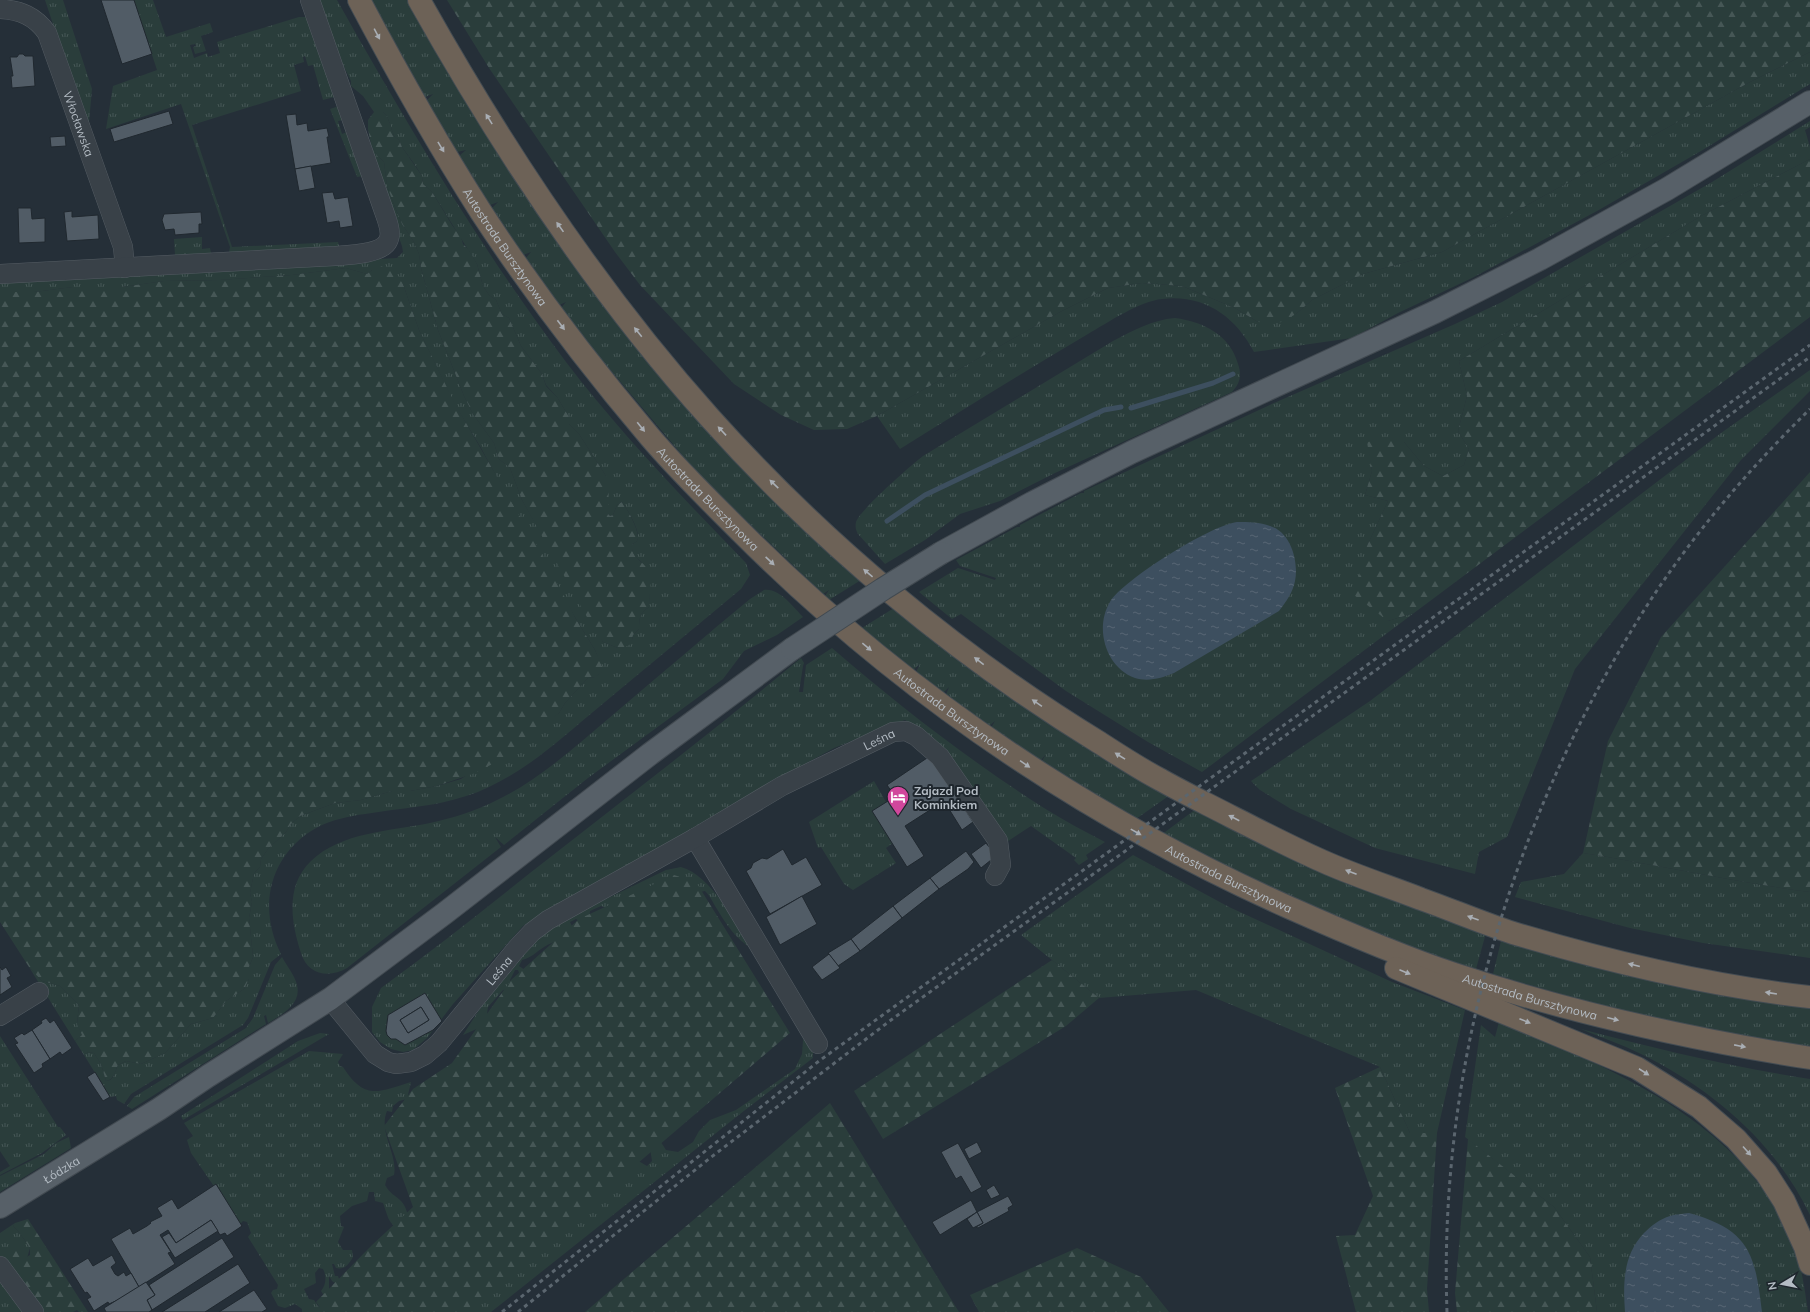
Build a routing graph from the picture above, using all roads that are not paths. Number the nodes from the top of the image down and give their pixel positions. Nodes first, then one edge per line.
1 (310, 0) edge
2 (359, 0) edge
3 (419, 0) edge
4 (0, 9) edge
5 (1810, 102) edge
6 (125, 268) junction
7 (0, 274) edge
8 (695, 838) junction
9 (995, 876) dead end
10 (1324, 923) junction
11 (39, 992) dead end
12 (1810, 997) edge
13 (330, 999) junction
14 (0, 1016) edge
15 (818, 1044) dead end
16 (1810, 1058) edge
17 (0, 1208) edge
18 (1810, 1264) edge
19 (0, 1266) edge
20 (34, 1312) edge

1 - 6 street
2 -> 10 highway, Autostrada Bursztynowa
12 -> 3 highway
4 - 6 street, Włocławska
5 - 13 main road, Łódzka, bridge
6 - 7 street
8 - 9 street, Leśna
8 - 13 street, Leśna
8 - 15 street
10 -> 16 highway, Autostrada Bursztynowa
10 -> 18 highway
11 - 14 street
13 - 17 main road, Łódzka
19 - 20 street

